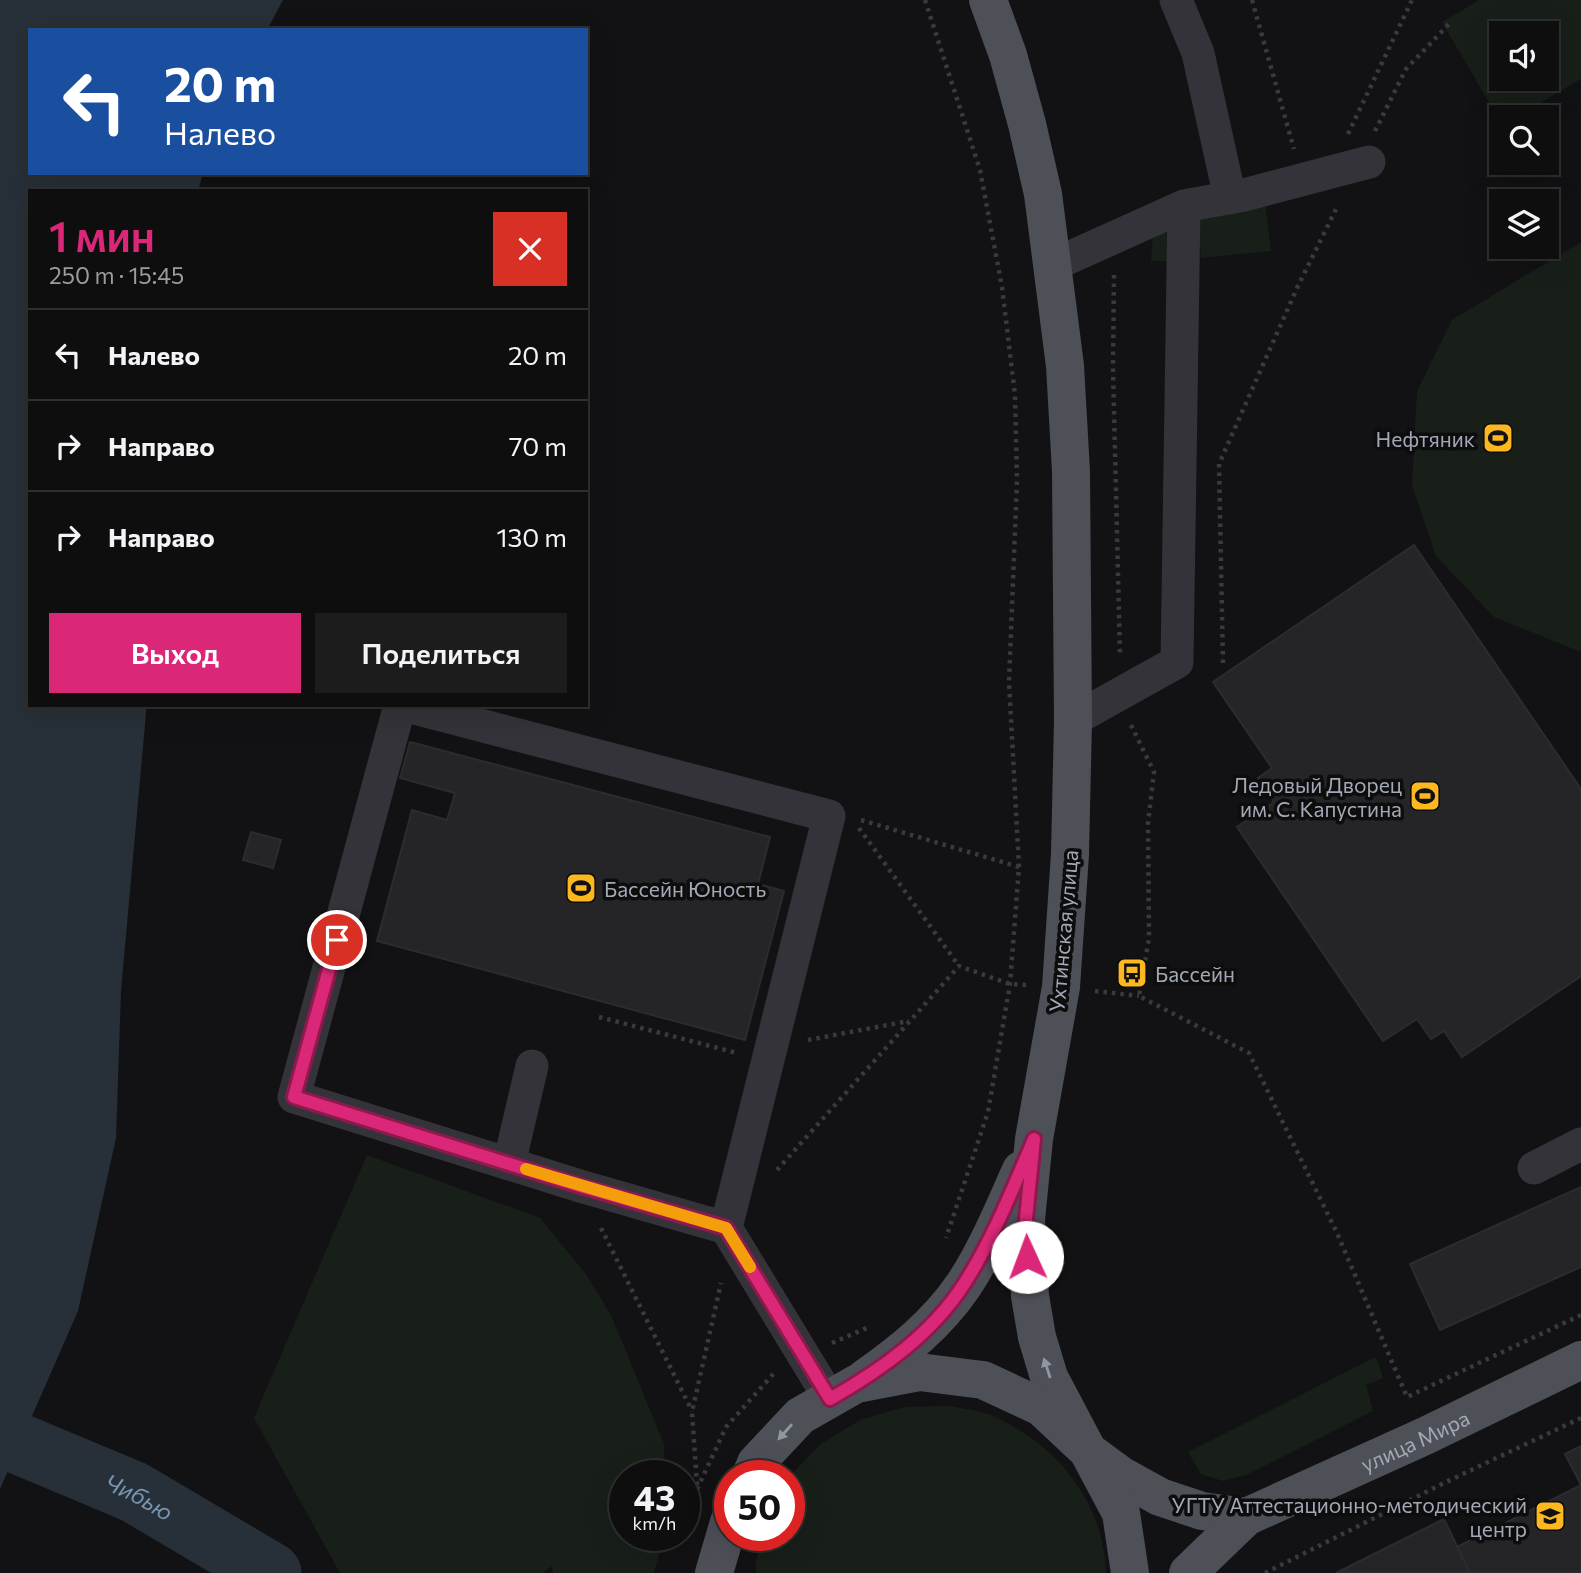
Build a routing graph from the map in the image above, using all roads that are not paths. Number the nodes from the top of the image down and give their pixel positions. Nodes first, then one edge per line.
1 (988, 0) edge
2 (1176, 0) edge
3 (1361, 148) road end
4 (1230, 198) junction
5 (1184, 206) junction
6 (1053, 265) junction
7 (401, 707) edge
8 (410, 707) edge
9 (1073, 720) junction
10 (532, 1066) dead end
11 (1034, 1139) junction
12 (1581, 1144) edge
13 (509, 1164) junction
14 (1534, 1168) dead end
15 (730, 1235) junction
16 (1581, 1360) edge
17 (843, 1392) junction
18 (1088, 1451) junction
19 (759, 1460) edge
20 (1246, 1517) junction
21 (716, 1551) edge
22 (722, 1551) edge
23 (714, 1573) edge
24 (724, 1573) edge
25 (1129, 1573) edge
26 (1188, 1573) edge

1 - 6 main road, Ухтинская улица
2 - 4 lane
3 - 4 lane
4 - 5 lane
5 - 6 lane
5 - 9 lane
6 - 9 main road, Ухтинская улица
7 - 13 lane
8 - 15 lane
9 - 11 main road, Ухтинская улица
10 - 13 lane
11 - 17 main road
18 -> 11 main road
12 - 14 lane
13 - 15 lane
15 - 17 lane
16 - 20 main road, улица Мира
17 - 18 main road
17 -> 19 main road
18 - 20 main road
18 - 25 main road
20 - 26 main road, улица Мира
21 - 23 main road
22 - 24 main road

